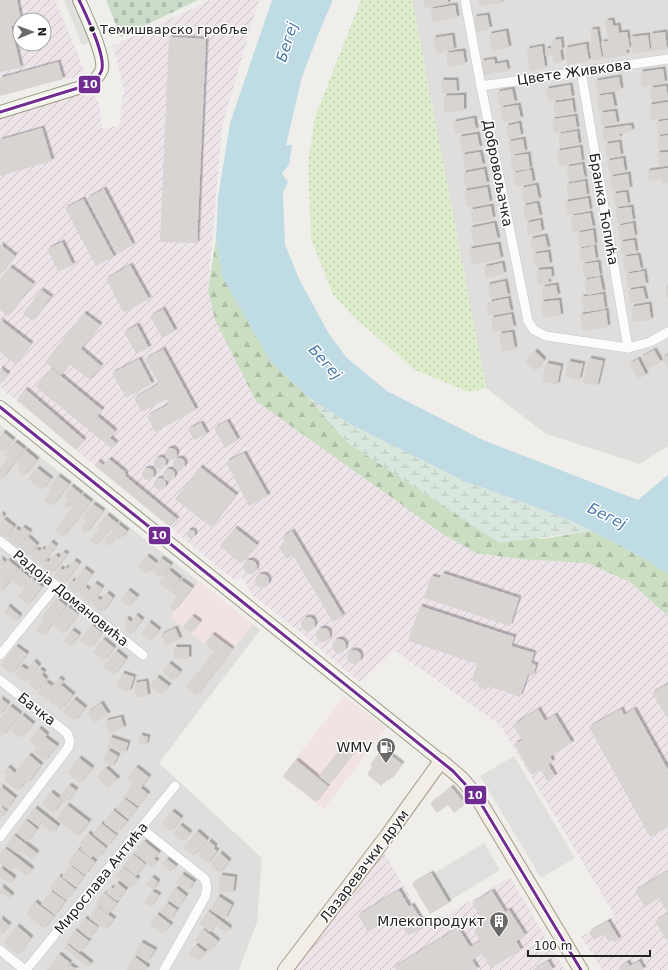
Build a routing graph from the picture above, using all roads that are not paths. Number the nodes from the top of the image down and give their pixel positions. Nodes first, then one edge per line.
1 (79, 0) edge
2 (465, 0) edge
3 (668, 59) edge
4 (581, 71) junction
5 (481, 86) junction
6 (0, 112) edge
7 (668, 332) edge
8 (628, 348) junction
9 (0, 407) edge
10 (0, 541) edge
11 (56, 586) junction
12 (0, 655) edge
13 (143, 655) dead end
14 (0, 680) edge
15 (441, 761) junction
16 (175, 786) dead end
17 (142, 829) junction
18 (0, 837) edge
19 (0, 950) edge
20 (26, 970) edge
21 (164, 970) edge
22 (285, 970) edge
23 (581, 970) edge

1 - 6 main road
2 - 5 street, Добровољачка
3 - 4 street, Цвете Живкова
4 - 5 street, Цвете Живкова
4 - 8 street, Бранка Ћопића
5 - 8 street, Добровољачка
7 - 8 street
9 - 15 main road
10 - 11 street, Радоја Домановића
11 - 12 street
11 - 13 street, Радоја Домановића
14 - 18 street, Бачка
15 - 22 main road, Лазаревачки друм
15 - 23 main road
16 - 17 street, Мирослава Антића
17 - 20 street, Мирослава Антића
17 - 21 street
19 - 20 street

